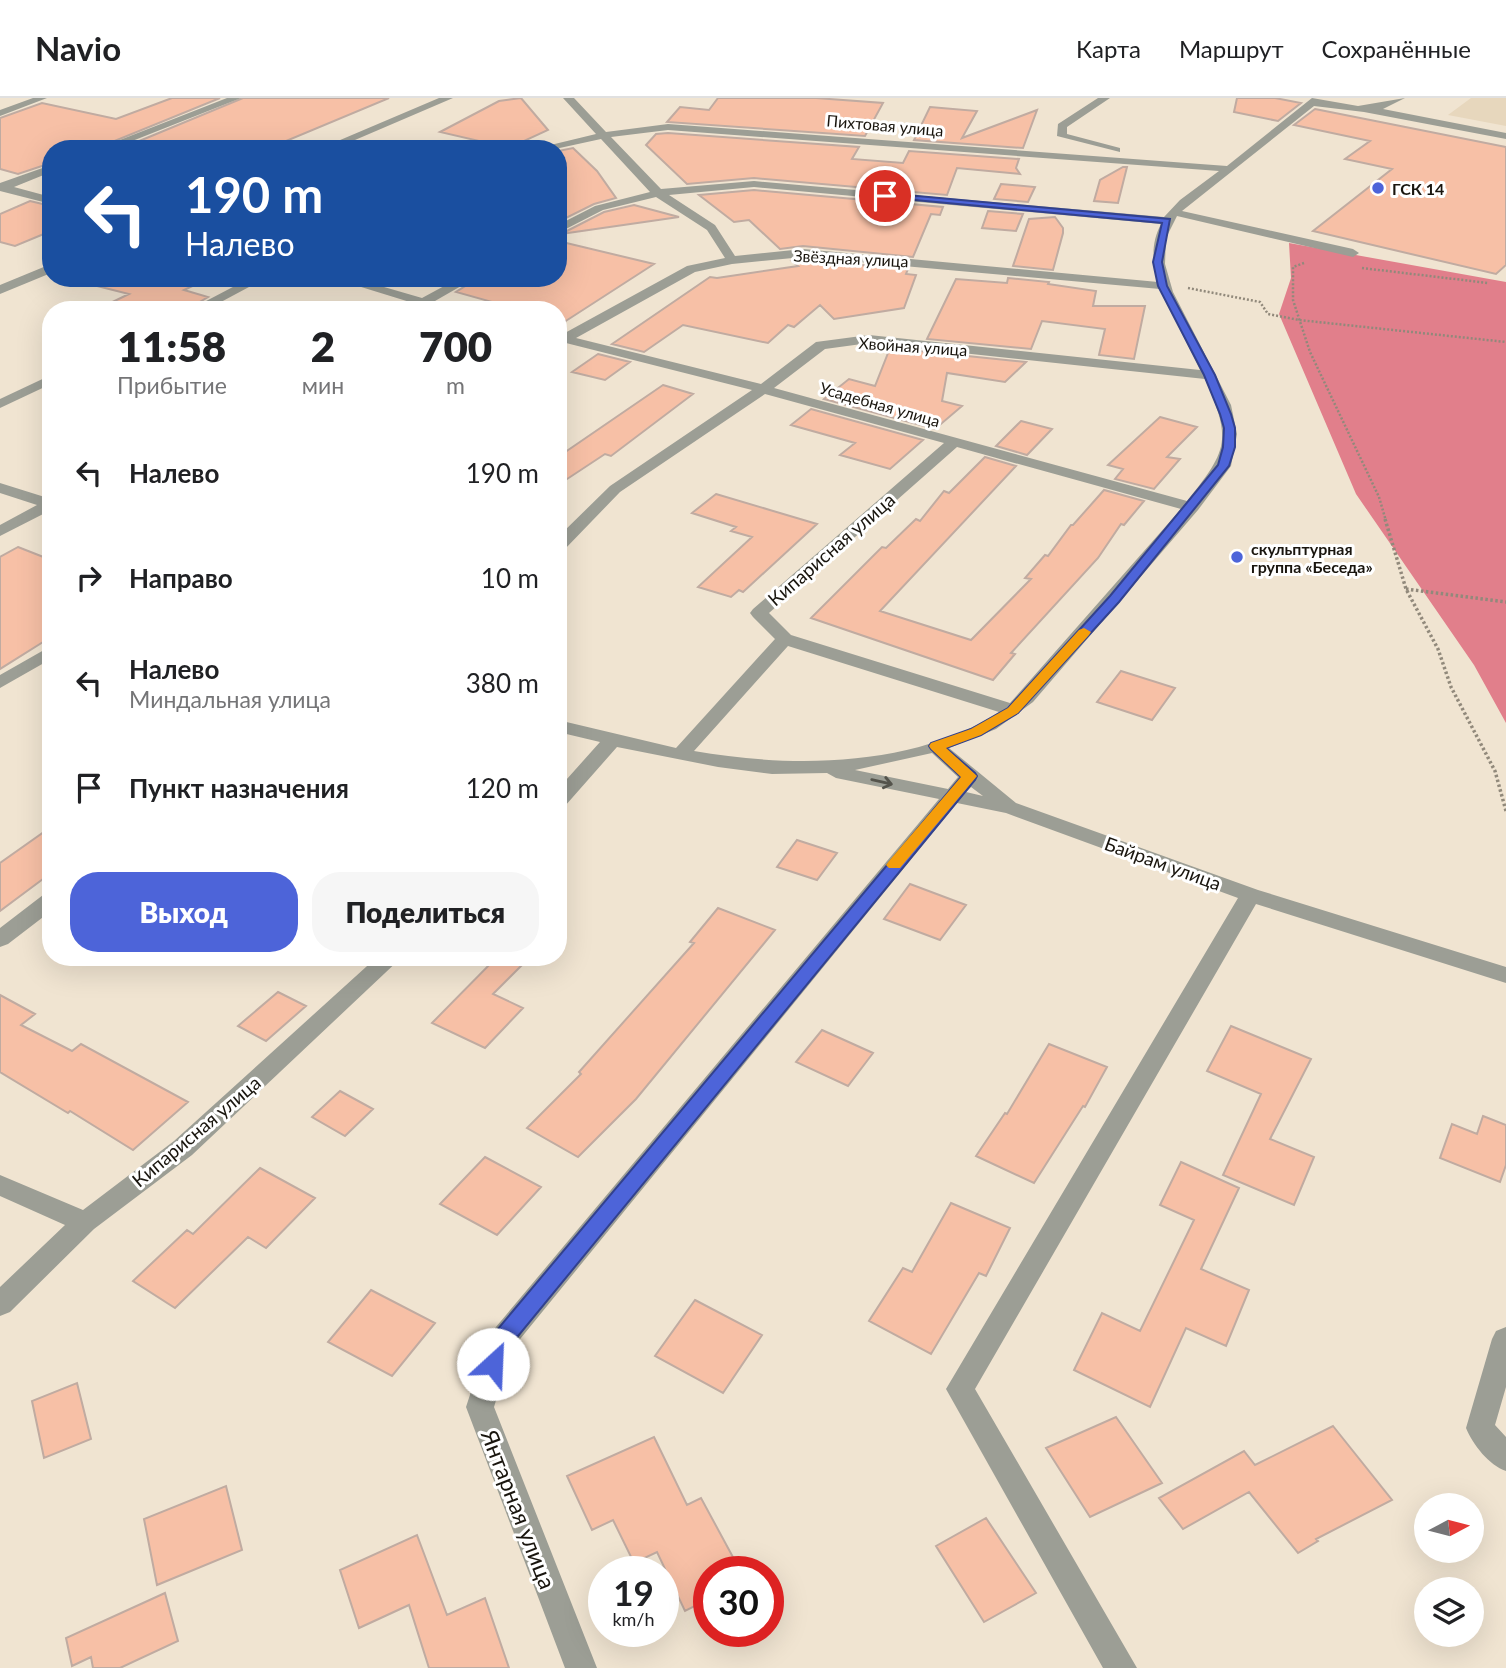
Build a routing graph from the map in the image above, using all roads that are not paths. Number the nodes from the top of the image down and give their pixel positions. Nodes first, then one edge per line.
1 (42, 98) edge
2 (236, 98) edge
3 (448, 98) edge
4 (568, 98) edge
5 (1105, 98) edge
6 (1400, 98) edge
7 (1315, 101) edge
8 (1366, 108) junction
9 (0, 113) edge
10 (605, 135) junction
11 (1506, 136) edge
12 (126, 140) edge
13 (346, 140) edge
14 (567, 143) edge
15 (1190, 167) junction
16 (1230, 169) junction
17 (42, 171) edge
18 (1, 187) edge
19 (658, 193) junction
20 (42, 198) edge
21 (1170, 217) junction
22 (567, 225) edge
23 (1353, 253) dead end
24 (732, 260) junction
25 (42, 272) edge
26 (1163, 286) junction
27 (242, 287) edge
28 (370, 287) edge
29 (452, 287) edge
30 (0, 290) edge
31 (213, 301) edge
32 (420, 301) edge
33 (426, 301) edge
34 (567, 335) edge
35 (567, 341) edge
36 (1209, 375) junction
37 (42, 383) edge
38 (763, 389) junction
39 (0, 404) edge
40 (953, 443) junction
41 (0, 488) edge
42 (42, 501) edge
43 (1192, 507) junction
44 (42, 509) edge
45 (0, 531) edge
46 (567, 538) edge
47 (785, 639) junction
48 (42, 657) edge
49 (0, 683) edge
50 (1013, 710) junction
51 (567, 728) edge
52 (613, 740) junction
53 (936, 746) junction
54 (682, 753) junction
55 (816, 767) junction
56 (969, 776) junction
57 (567, 792) edge
58 (950, 797) junction
59 (1011, 808) junction
60 (1251, 895) junction
61 (42, 907) edge
62 (0, 939) edge
63 (381, 966) edge
64 (1506, 975) edge
65 (0, 1185) edge
66 (85, 1222) junction
67 (0, 1304) edge
68 (1506, 1339) edge
69 (1506, 1458) edge
70 (581, 1668) edge
71 (1121, 1668) edge

1 - 9 street
2 - 12 street
3 - 13 street
4 - 10 street
5 - 15 street
6 - 8 street
7 - 8 street
7 - 16 street
8 - 11 street
10 - 14 street, Пихтовая улица
10 - 15 street, Пихтовая улица
10 - 19 street
15 - 16 street, Пихтовая улица
16 - 21 street
17 - 18 street
18 - 20 street
19 - 21 street
19 - 22 street
19 - 24 street
21 - 23 street
21 - 26 street
24 - 26 street, Звёздная улица
24 - 34 street, Звёздная улица
25 - 30 street
26 - 36 street
27 - 31 street
28 - 32 street
29 - 33 street
35 - 38 street, Усадебная улица
36 - 38 street, Хвойная улица
36 - 43 street
37 - 39 street
38 - 40 street, Усадебная улица
38 - 46 street, Хвойная улица
40 - 43 street, Усадебная улица
40 - 47 street, Кипарисная улица
41 - 42 street
43 - 50 street
44 - 45 street
47 - 50 street, Кипарисная улица
47 - 54 street
48 - 49 street
50 - 53 street
51 - 52 street
52 - 54 street
52 - 57 street
53 - 55 street
53 - 56 street
54 - 55 street
55 -> 58 street, Байрам улица
56 - 58 street, Янтарная улица
56 - 59 street
58 - 59 street, Байрам улица
58 - 70 street, Янтарная улица
59 - 60 street, Байрам улица
60 - 64 street, Байрам улица
60 - 71 street
61 - 62 street
63 - 66 street, Кипарисная улица
65 - 66 street
66 - 67 street, Кипарисная улица
68 - 69 street

